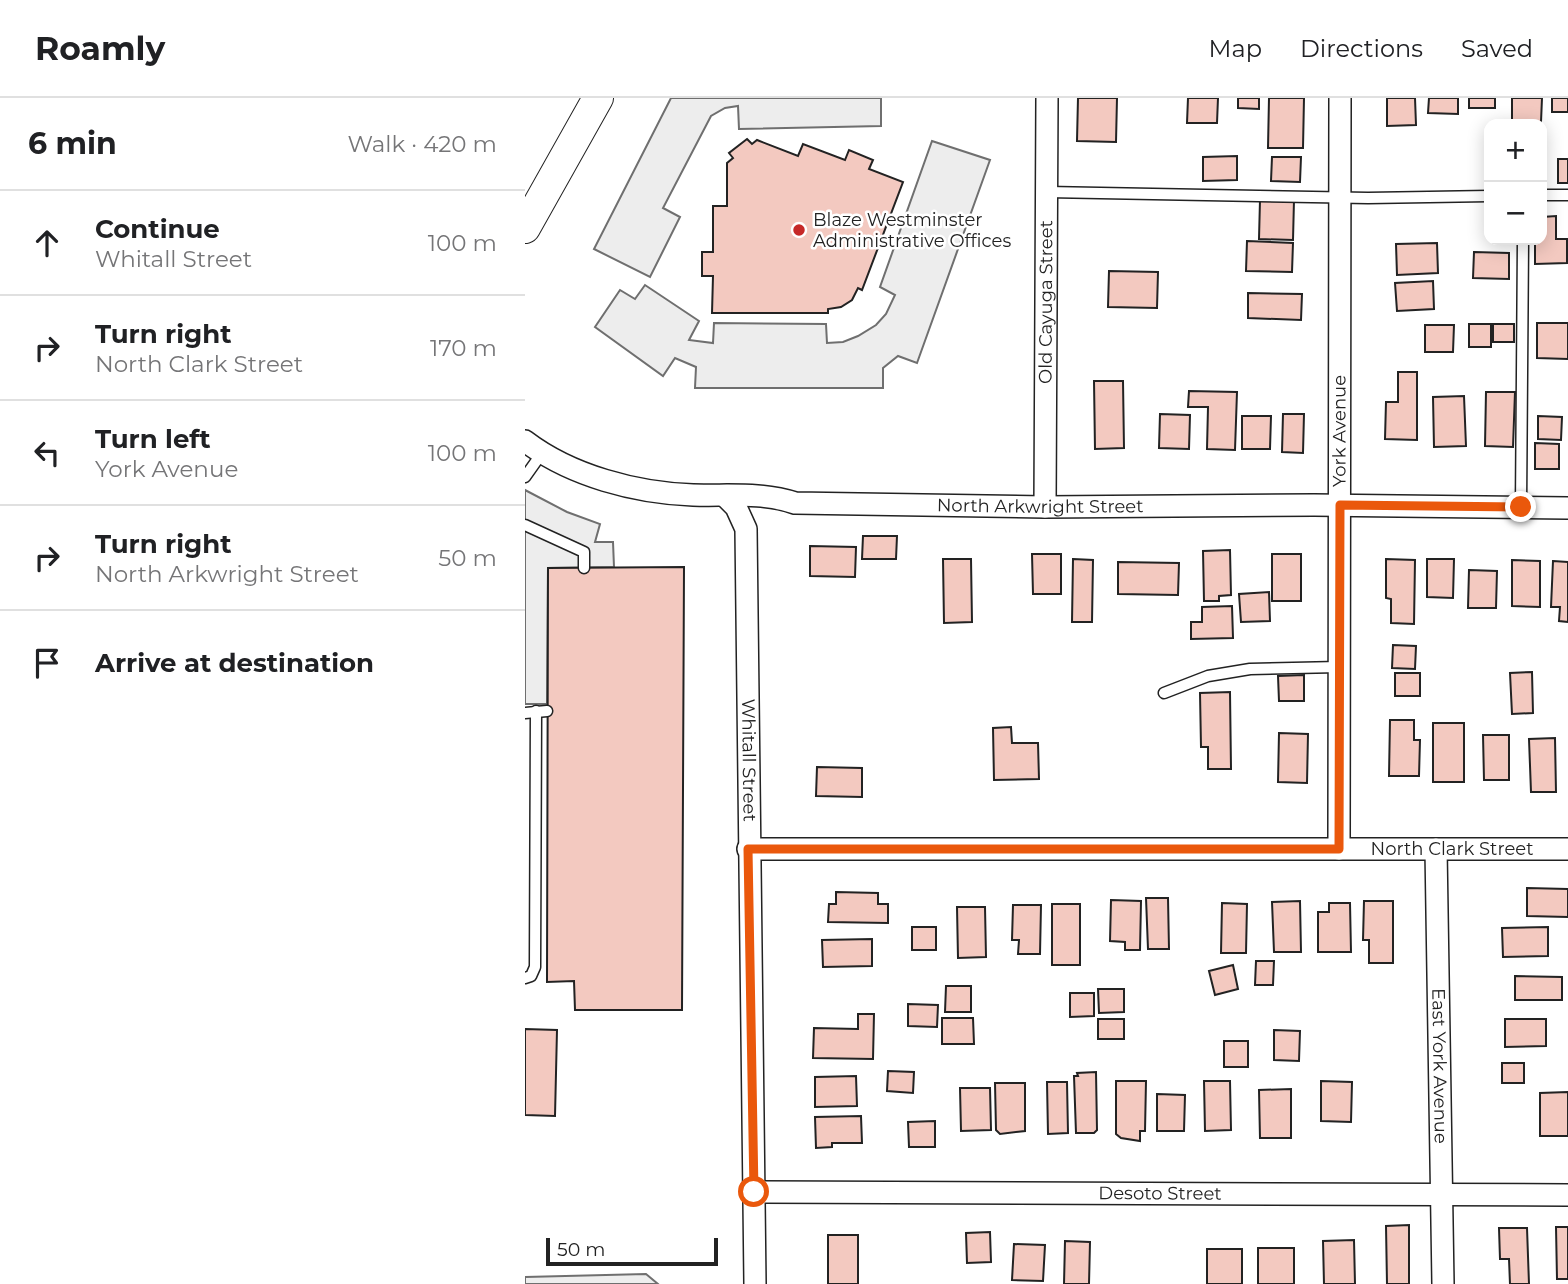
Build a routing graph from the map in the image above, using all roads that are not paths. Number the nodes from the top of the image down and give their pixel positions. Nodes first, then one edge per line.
1 (598, 98) edge
2 (1047, 98) edge
3 (1340, 98) edge
4 (1047, 192) junction
5 (1547, 195) edge
6 (1568, 195) edge
7 (1484, 196) edge
8 (1340, 197) junction
9 (525, 228) edge
10 (1523, 245) edge
11 (534, 447) edge
12 (525, 477) edge
13 (725, 496) junction
14 (1340, 505) junction
15 (1045, 507) junction
16 (1521, 507) junction
17 (1568, 508) edge
18 (525, 525) edge
19 (584, 568) dead end
20 (1339, 667) junction
21 (1164, 693) dead end
22 (536, 711) edge
23 (748, 849) junction
24 (1339, 849) junction
25 (1436, 849) junction
26 (1568, 849) edge
27 (525, 978) edge
28 (754, 1192) junction
29 (1443, 1194) junction
30 (1568, 1195) edge
31 (755, 1284) edge
32 (1443, 1284) edge

1 - 9 main road
2 - 4 street, Old Cayuga Street
3 - 8 street, York Avenue
4 - 8 lane
4 - 15 street, Old Cayuga Street
5 - 6 lane
7 - 8 lane
8 - 14 street, York Avenue
10 - 16 lane
11 - 12 lane
11 - 13 street, North Arkwright Street
13 - 15 street, North Arkwright Street
13 - 23 street, Whitall Street
14 - 15 street, North Arkwright Street
14 - 16 street, North Arkwright Street
14 - 20 street, York Avenue
16 - 17 street, North Arkwright Street
18 - 19 lane
20 - 21 lane
20 - 24 street, York Avenue
22 - 27 lane
23 - 24 street, North Clark Street
23 - 28 street, Whitall Street
24 - 25 street, North Clark Street
25 - 26 street, North Clark Street
25 - 29 street, East York Avenue
28 - 29 street, Desoto Street
28 - 31 street, Whitall Street
29 - 30 street, Desoto Street
29 - 32 street, East York Avenue

